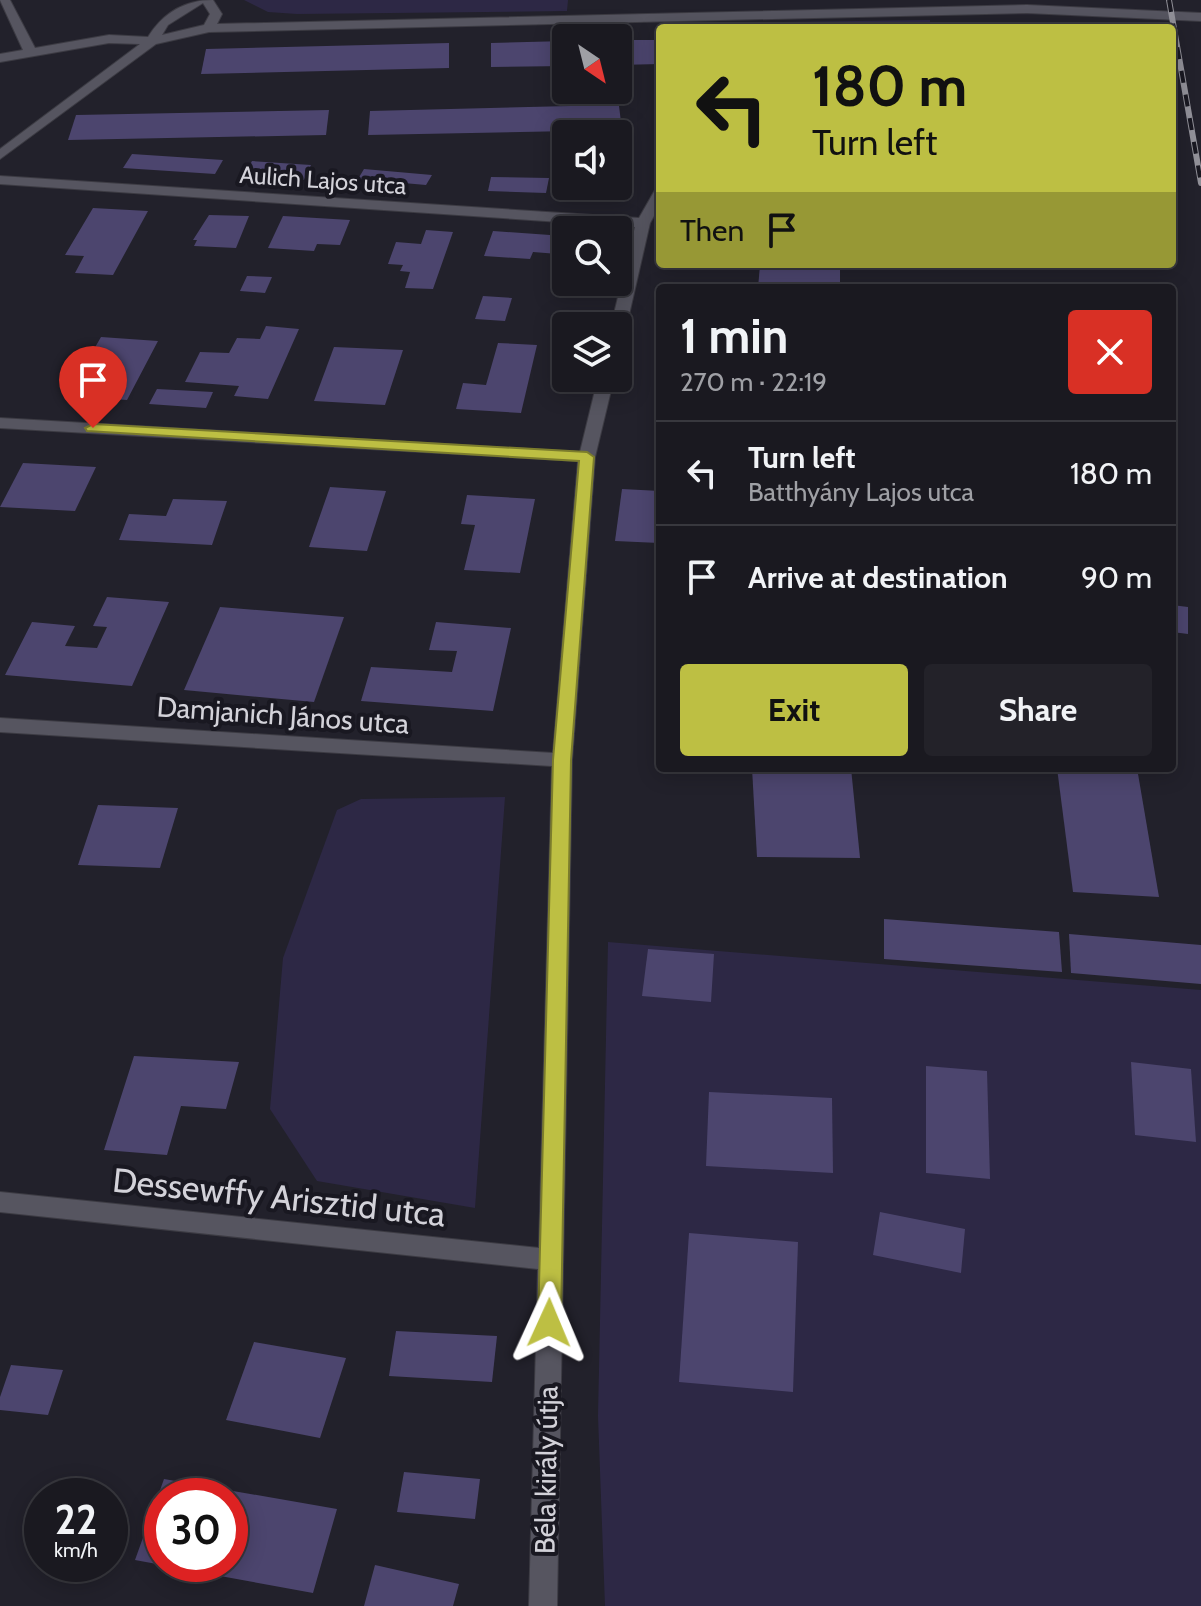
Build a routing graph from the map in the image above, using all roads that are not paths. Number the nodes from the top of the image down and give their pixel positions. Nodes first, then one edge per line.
1 (4, 0) edge
2 (200, 0) edge
3 (207, 0) edge
4 (795, 0) edge
5 (777, 14) junction
6 (1201, 17) edge
7 (764, 24) edge
8 (209, 28) junction
9 (152, 41) junction
10 (31, 53) junction
11 (0, 58) edge
12 (0, 155) edge
13 (0, 180) edge
14 (656, 200) edge
15 (643, 223) junction
16 (622, 312) edge
17 (603, 392) edge
18 (0, 423) edge
19 (587, 457) junction
20 (0, 725) edge
21 (562, 760) junction
22 (0, 1202) edge
23 (551, 1260) junction
24 (543, 1606) edge

1 - 10 street
2 - 9 street
3 - 8 street
4 - 5 street
5 - 6 street
5 - 7 street
5 - 8 street
8 - 9 street
9 - 10 street
9 - 12 street
10 - 11 street
13 - 15 street, Aulich Lajos utca
14 - 15 street
15 - 16 street
17 - 19 street, Béla király útja
18 - 19 street
19 - 21 street, Béla király útja
20 - 21 street, Damjanich János utca
21 - 23 street, Béla király útja
22 - 23 street, Dessewffy Arisztid utca
23 - 24 street, Béla király útja

